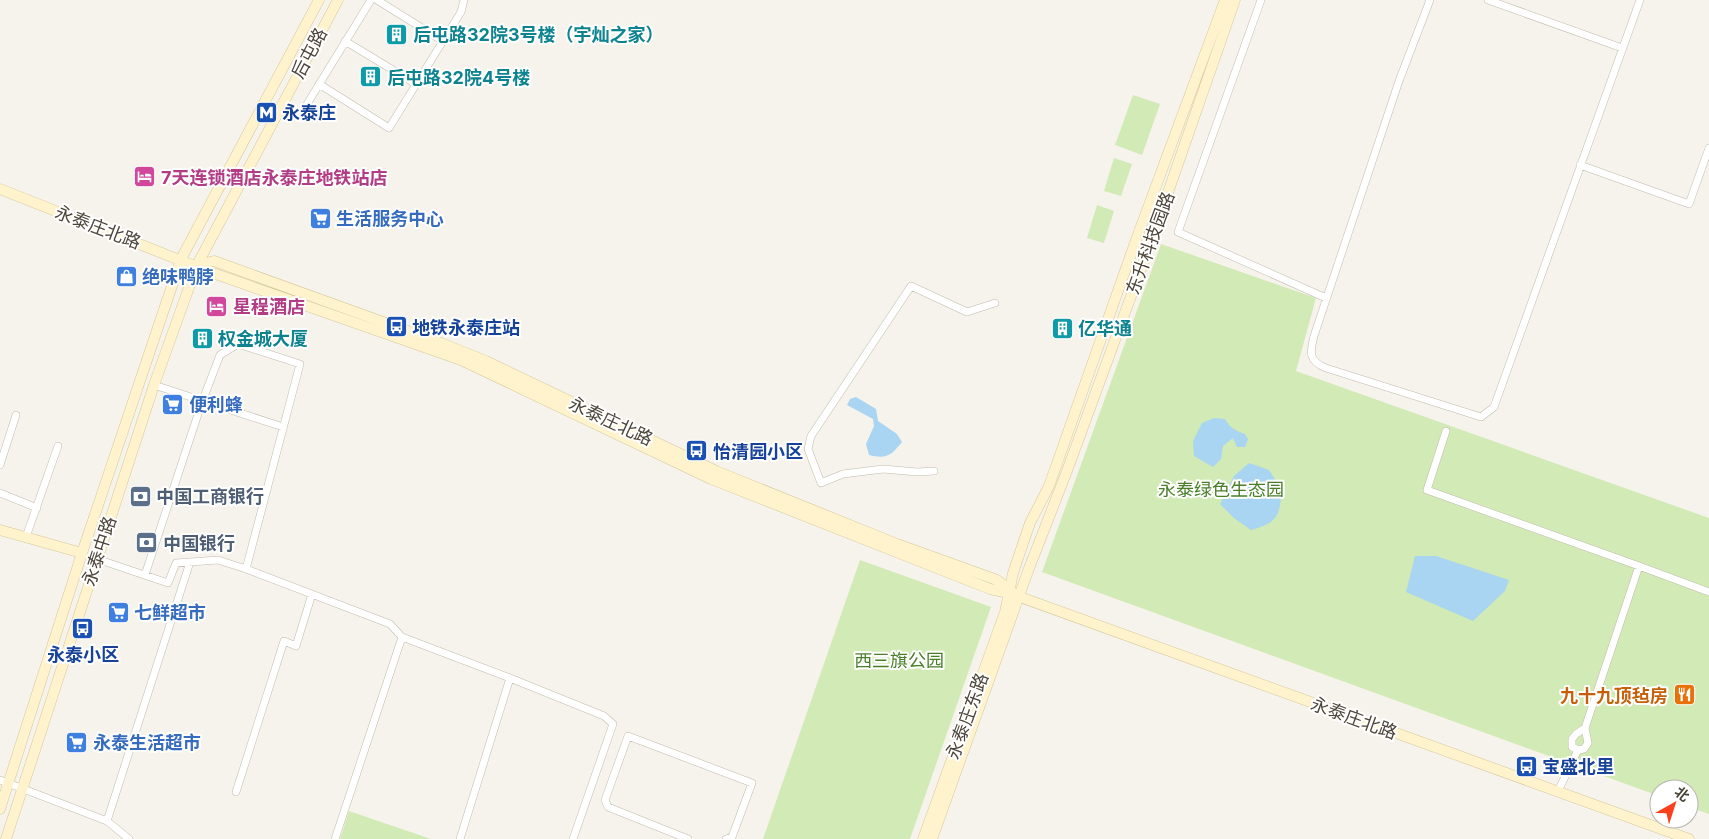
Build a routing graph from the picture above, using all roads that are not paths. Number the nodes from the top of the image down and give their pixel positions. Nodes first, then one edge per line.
1 (319, 0) edge
2 (338, 0) edge
3 (371, 0) edge
4 (377, 0) edge
5 (463, 0) edge
6 (1225, 0) edge
7 (1235, 0) edge
8 (1261, 0) edge
9 (1430, 0) edge
10 (1488, 0) edge
11 (1640, 0) edge
12 (443, 41) junction
13 (346, 42) junction
14 (1622, 48) junction
15 (319, 84) junction
16 (416, 84) junction
17 (304, 109) dead end
18 (1709, 148) edge
19 (1580, 165) junction
20 (0, 189) edge
21 (181, 259) junction
22 (197, 265) junction
23 (1326, 298) junction
24 (995, 303) dead end
25 (154, 385) junction
26 (202, 402) junction
27 (16, 415) dead end
28 (283, 427) junction
29 (1446, 431) dead end
30 (58, 446) dead end
31 (0, 465) edge
32 (934, 472) dead end
33 (0, 493) edge
34 (37, 508) junction
35 (0, 530) edge
36 (26, 537) junction
37 (82, 553) junction
38 (97, 558) junction
39 (190, 562) junction
40 (1639, 566) junction
41 (246, 569) junction
42 (144, 575) junction
43 (1009, 592) junction
44 (1709, 592) edge
45 (312, 594) junction
46 (1019, 597) junction
47 (402, 637) junction
48 (510, 678) junction
49 (1585, 728) junction
50 (1578, 750) junction
51 (4, 781) edge
52 (23, 789) junction
53 (1558, 791) junction
54 (236, 792) dead end
55 (0, 809) edge
56 (108, 821) junction
57 (6, 839) edge
58 (129, 839) edge
59 (334, 839) edge
60 (460, 839) edge
61 (573, 839) edge
62 (688, 839) edge
63 (726, 839) edge
64 (923, 839) edge
65 (932, 839) edge
66 (1689, 839) edge

1 - 21 street, 后屯路
2 - 22 street, 后屯路
3 - 13 street
4 - 12 street
5 - 12 street
6 - 43 street, 东升科技园路
7 - 46 street, 东升科技园路
8 - 23 street
9 - 23 street
10 - 14 street
11 - 14 street
12 - 16 street
13 - 15 street
13 - 16 street
14 - 19 street
15 - 16 street
15 - 17 street
18 - 19 street
19 - 23 street
20 - 21 street, 永泰庄北路
21 - 22 street, 永泰庄北路
21 - 37 street, 永泰中路
22 - 25 street, 永泰中路
22 - 43 street, 永泰庄北路
24 - 32 street
25 - 26 street
25 - 38 street, 永泰中路
26 - 28 street
26 - 28 street
26 - 42 street
27 - 31 street
28 - 41 street
29 - 40 street
30 - 34 street
33 - 34 street
34 - 36 street
35 - 36 street
36 - 37 street
37 - 51 street, 永泰中路
38 - 42 street
38 - 52 street, 永泰中路
39 - 41 street
39 - 42 street
39 - 56 street
40 - 44 street
40 - 49 street
41 - 45 street
43 - 46 street, 永泰庄北路
43 - 64 street, 永泰庄东路
45 - 47 street
45 - 54 street
46 - 53 street, 永泰庄北路
46 - 65 street, 永泰庄东路
47 - 48 street
47 - 59 street
48 - 60 street
48 - 61 street
49 - 50 street
49 - 50 street
50 - 53 street
51 - 52 street
51 - 55 street, 永泰中路
52 - 56 street
52 - 57 street, 永泰中路
53 - 66 street, 永泰庄北路
56 - 58 street
62 - 63 street

